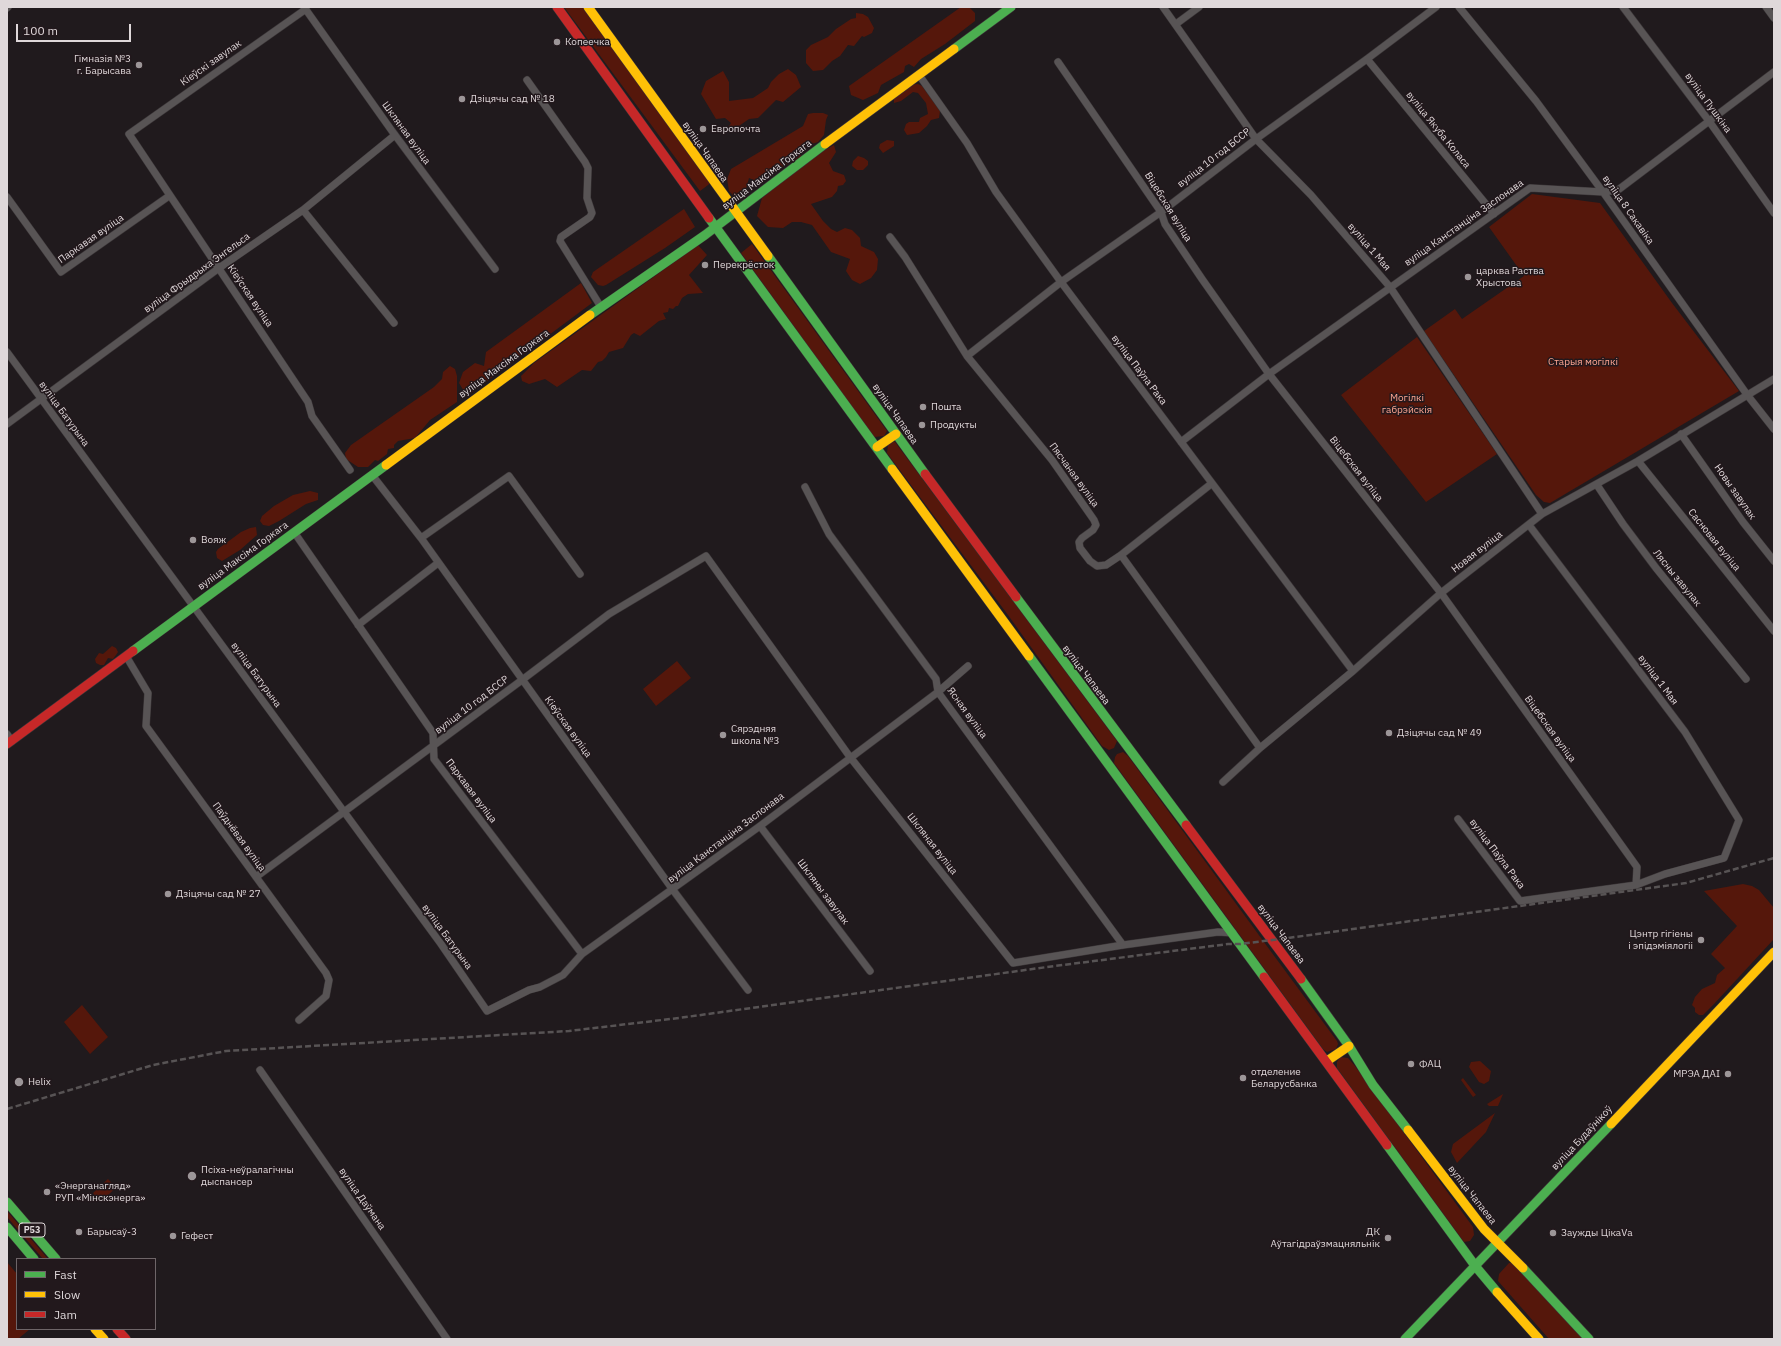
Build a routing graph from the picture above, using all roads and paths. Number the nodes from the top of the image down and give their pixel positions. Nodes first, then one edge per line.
1 (557, 7) edge
2 (588, 7) edge
3 (1011, 7) edge
4 (1163, 7) edge
5 (1199, 7) edge
6 (1436, 7) edge
7 (1459, 7) edge
8 (1623, 7) edge
9 (1766, 7) edge
10 (305, 8) edge
11 (1774, 18) edge
12 (1176, 24) junction
13 (1367, 59) junction
14 (1058, 62) dead end
15 (1774, 72) edge
16 (919, 75) junction
17 (527, 80) dead end
18 (1709, 121) junction
19 (129, 134) joint
20 (396, 135) junction
21 (1256, 139) junction
22 (1603, 192) junction
23 (169, 196) junction
24 (7, 197) edge
25 (303, 210) junction
26 (736, 212) junction
27 (1161, 212) junction
28 (1774, 213) edge
29 (1494, 214) junction
30 (716, 227) junction
31 (890, 237) dead end
32 (219, 268) junction
33 (495, 269) dead end
34 (1061, 282) junction
35 (1390, 287) junction
36 (601, 307) junction
37 (394, 323) dead end
38 (7, 352) edge
39 (967, 356) junction
40 (1269, 374) junction
41 (1774, 379) edge
42 (1748, 396) junction
43 (40, 398) junction
44 (7, 424) edge
45 (1774, 429) edge
46 (896, 434) junction
47 (1681, 434) junction
48 (1181, 442) junction
49 (878, 447) junction
50 (1638, 461) junction
51 (350, 470) dead end
52 (372, 475) junction
53 (1211, 484) junction
54 (1597, 485) junction
55 (805, 487) dead end
56 (1542, 514) junction
57 (1529, 525) junction
58 (294, 532) junction
59 (421, 538) junction
60 (1121, 555) junction
61 (706, 556) joint
62 (1774, 561) edge
63 (438, 564) junction
64 (580, 574) dead end
65 (1440, 593) junction
66 (192, 606) junction
67 (358, 625) junction
68 (1774, 631) edge
69 (126, 656) junction
70 (968, 666) dead end
71 (1353, 671) junction
72 (1746, 679) dead end
73 (522, 680) junction
74 (938, 692) junction
75 (8, 741) edge
76 (434, 746) junction
77 (1260, 748) junction
78 (850, 757) junction
79 (1223, 782) dead end
80 (344, 812) junction
81 (1458, 819) dead end
82 (760, 826) junction
83 (256, 877) junction
84 (1636, 885) junction
85 (672, 890) junction
86 (1233, 933) junction
87 (1123, 945) junction
88 (1774, 952) edge
89 (582, 954) junction
90 (870, 971) dead end
91 (748, 990) dead end
92 (487, 1011) joint
93 (299, 1020) dead end
94 (1349, 1046) junction
95 (1327, 1062) junction
96 (260, 1070) dead end
97 (7, 1202) edge
98 (7, 1227) edge
99 (1498, 1243) junction
100 (33, 1258) edge
101 (55, 1258) edge
102 (1476, 1267) junction
103 (96, 1330) edge
104 (118, 1330) edge
105 (104, 1339) edge
106 (126, 1339) edge
107 (447, 1339) edge
108 (1405, 1339) edge
109 (1539, 1339) edge
110 (1589, 1339) edge

1 - 30 main road
2 - 26 main road, вуліца Чапаева
3 - 16 main road, вуліца Максіма Горкага
4 - 12 street, вуліца 1 Мая
5 - 12 street
6 - 13 street, вуліца 10 год БССР
7 - 22 street, вуліца 8 Сакавіка
8 - 18 street, вуліца Пушкіна
9 - 11 street
10 - 19 street, Кіеўскі завулак
10 - 20 street, Шкляная вуліца
12 - 21 street, вуліца 1 Мая
13 - 21 street, вуліца 10 год БССР
13 - 29 street, вуліца Якуба Коласа
14 - 27 street, Віцебская вуліца
15 - 18 street, вуліца Канстанціна Заслонава
16 - 26 main road, вуліца Максіма Горкага
16 - 34 street, вуліца Паўла Рака
17 - 36 street
18 - 22 street, вуліца Канстанціна Заслонава
18 - 28 street, вуліца Пушкіна
19 - 23 street, Кіеўская вуліца
20 - 25 street, вуліца Фрыдрыха Энгельса
20 - 33 street, Шкляная вуліца
21 - 27 street, вуліца 10 год БССР
21 - 35 street, вуліца 1 Мая
22 - 29 street, вуліца Канстанціна Заслонава
22 - 42 street, вуліца 8 Сакавіка
23 - 24 street, Паркавая вуліца
23 - 32 street, Кіеўская вуліца
25 - 32 street, вуліца Фрыдрыха Энгельса
25 - 37 street
26 - 30 main road, вуліца Максіма Горкага
26 - 46 main road, вуліца Чапаева
27 - 34 street, вуліца 10 год БССР
27 - 40 street, Віцебская вуліца
29 - 35 street, вуліца Канстанціна Заслонава
30 - 36 main road, вуліца Максіма Горкага
30 - 49 main road
31 - 39 street, Пясчаная вуліца
32 - 43 street, вуліца Фрыдрыха Энгельса
32 - 51 street, Кіеўская вуліца
34 - 39 street, вуліца 10 год БССР
34 - 48 street, вуліца Паўла Рака
35 - 40 street, вуліца Канстанціна Заслонава
35 - 56 street, вуліца 1 Мая
36 - 52 main road, вуліца Максіма Горкага
38 - 43 street, вуліца Батурына
39 - 60 street, Пясчаная вуліца
40 - 48 street, вуліца Канстанціна Заслонава
40 - 65 street, Віцебская вуліца
41 - 42 street, Новая вуліца
42 - 45 street, вуліца 8 Сакавіка
42 - 47 street, Новая вуліца
43 - 44 street, вуліца Фрыдрыха Энгельса
43 - 66 street, вуліца Батурына
46 - 49 main road
46 - 94 main road, вуліца Чапаева
47 - 50 street, Новая вуліца
47 - 62 street, Новы завулак
48 - 53 street, вуліца Паўла Рака
49 - 86 main road
50 - 54 street, Новая вуліца
50 - 68 street, Сасновая вуліца
52 - 58 main road, вуліца Максіма Горкага
52 - 59 street, Кіеўская вуліца
53 - 60 street
53 - 71 street, вуліца Паўла Рака
54 - 56 street, Новая вуліца
54 - 72 street, Лясны завулак
55 - 74 street, Ясная вуліца
56 - 57 street, Новая вуліца
57 - 65 street, Новая вуліца
57 - 84 street, вуліца 1 Мая
58 - 66 main road, вуліца Максіма Горкага
58 - 67 street, Паркавая вуліца
59 - 63 street, Кіеўская вуліца
59 - 64 street
60 - 77 street
61 - 73 street, вуліца 10 год БССР
61 - 78 street, Шкляная вуліца
63 - 67 street
63 - 73 street, Кіеўская вуліца
65 - 71 street, Новая вуліца
65 - 84 street, Віцебская вуліца
66 - 69 main road, вуліца Максіма Горкага
66 - 80 street, вуліца Батурына
67 - 76 street, Паркавая вуліца
69 - 75 main road, вуліца Максіма Горкага
69 - 83 street, Паўднёвая вуліца
70 - 74 street, вуліца Канстанціна Заслонава
71 - 77 street, Новая вуліца
73 - 76 street, вуліца 10 год БССР
73 - 85 street, Кіеўская вуліца
74 - 78 street, вуліца Канстанціна Заслонава
74 - 87 street, Ясная вуліца
76 - 80 street, вуліца 10 год БССР
76 - 89 street, Паркавая вуліца
77 - 79 street, Новая вуліца
78 - 82 street, вуліца Канстанціна Заслонава
78 - 87 street, Шкляная вуліца
80 - 83 street, вуліца 10 год БССР
80 - 92 street, вуліца Батурына
81 - 84 street, вуліца Паўла Рака
82 - 85 street, вуліца Канстанціна Заслонава
82 - 90 street, Шкляны завулак
83 - 93 street, Паўднёвая вуліца
85 - 89 street, вуліца Канстанціна Заслонава
85 - 91 street, Кіеўская вуліца
86 - 87 street, Шкляная вуліца
86 - 95 main road
88 - 99 main road, вуліца Будаўнікоў
89 - 92 street, вуліца Канстанціна Заслонава
94 - 95 main road
94 - 99 main road, вуліца Чапаева
95 - 102 main road
96 - 107 street, вуліца Даўмана
97 - 101 main road, Р53
98 - 100 main road, Р53
99 - 102 main road, вуліца Будаўнікоў
99 - 110 main road, вуліца Чапаева
102 - 108 main road, вуліца Будаўнікоў
102 - 109 main road
103 - 105 main road
104 - 106 main road

